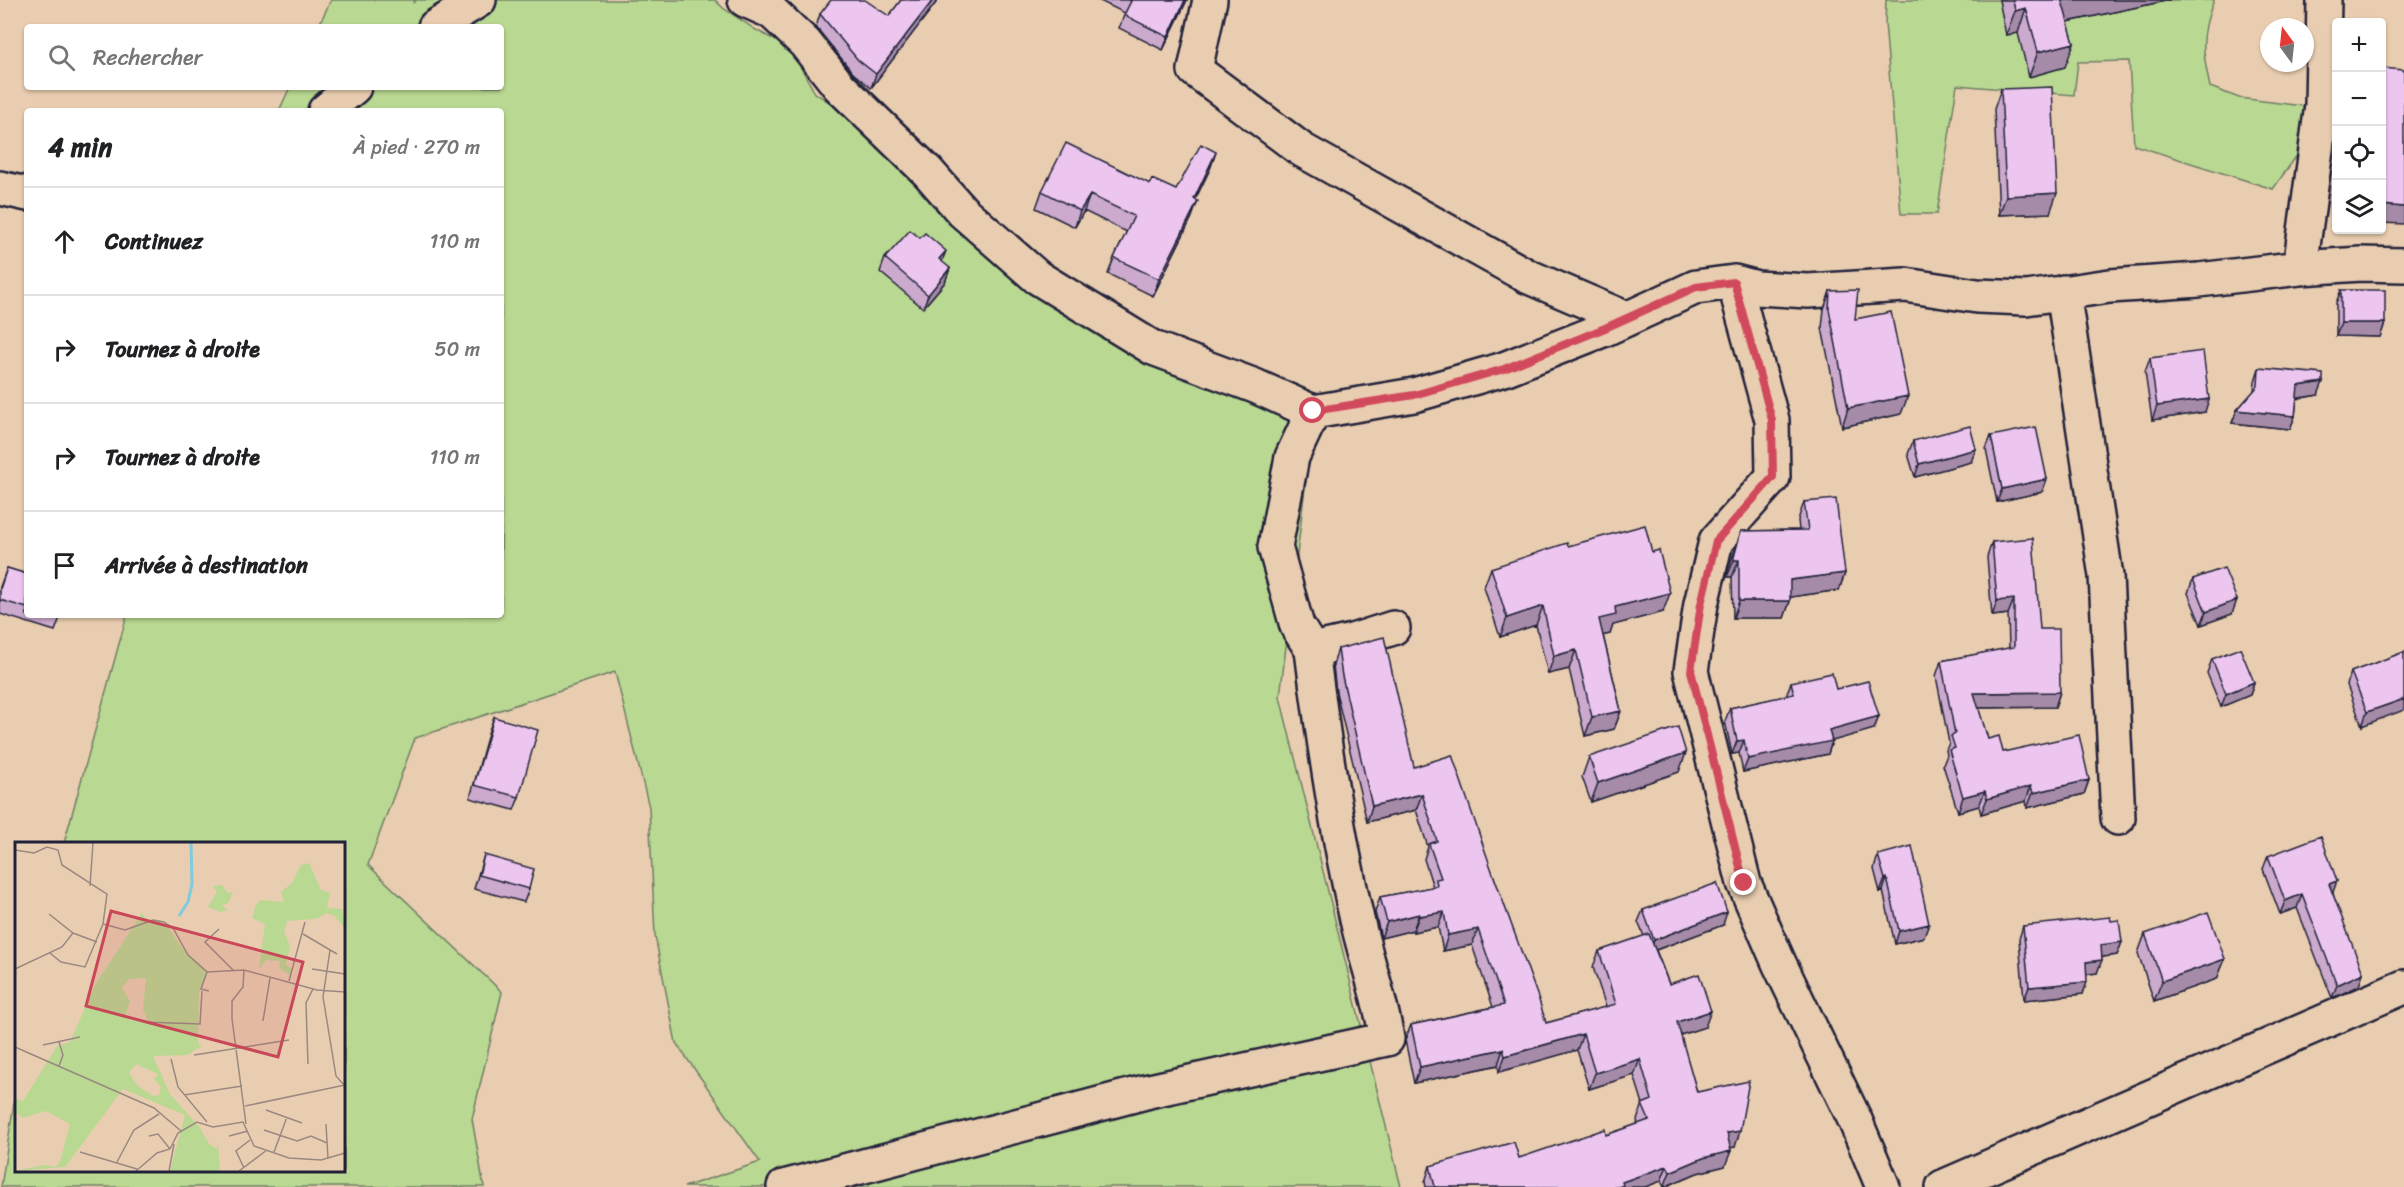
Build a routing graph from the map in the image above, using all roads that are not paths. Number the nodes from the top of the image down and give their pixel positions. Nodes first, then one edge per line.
1 (479, 0) edge
2 (745, 0) edge
3 (1210, 0) edge
4 (2324, 0) edge
5 (440, 24) edge
6 (350, 90) edge
7 (329, 108) edge
8 (0, 188) edge
9 (24, 193) edge
10 (2404, 265) edge
11 (2300, 268) junction
12 (1734, 282) junction
13 (2063, 292) junction
14 (1628, 319) junction
15 (1313, 411) junction
16 (1393, 628) dead end
17 (1312, 650) junction
18 (2118, 818) dead end
19 (2404, 987) edge
20 (784, 1187) edge
21 (1883, 1187) edge
22 (1943, 1187) edge

1 - 5 street
2 - 15 street
3 - 14 street
4 - 11 street
6 - 7 street
8 - 9 street
10 - 11 street
11 - 13 street
12 - 13 street
12 - 14 street
12 - 21 street
13 - 18 street
14 - 15 street
15 - 17 street
16 - 17 street
17 - 20 street
19 - 22 street

